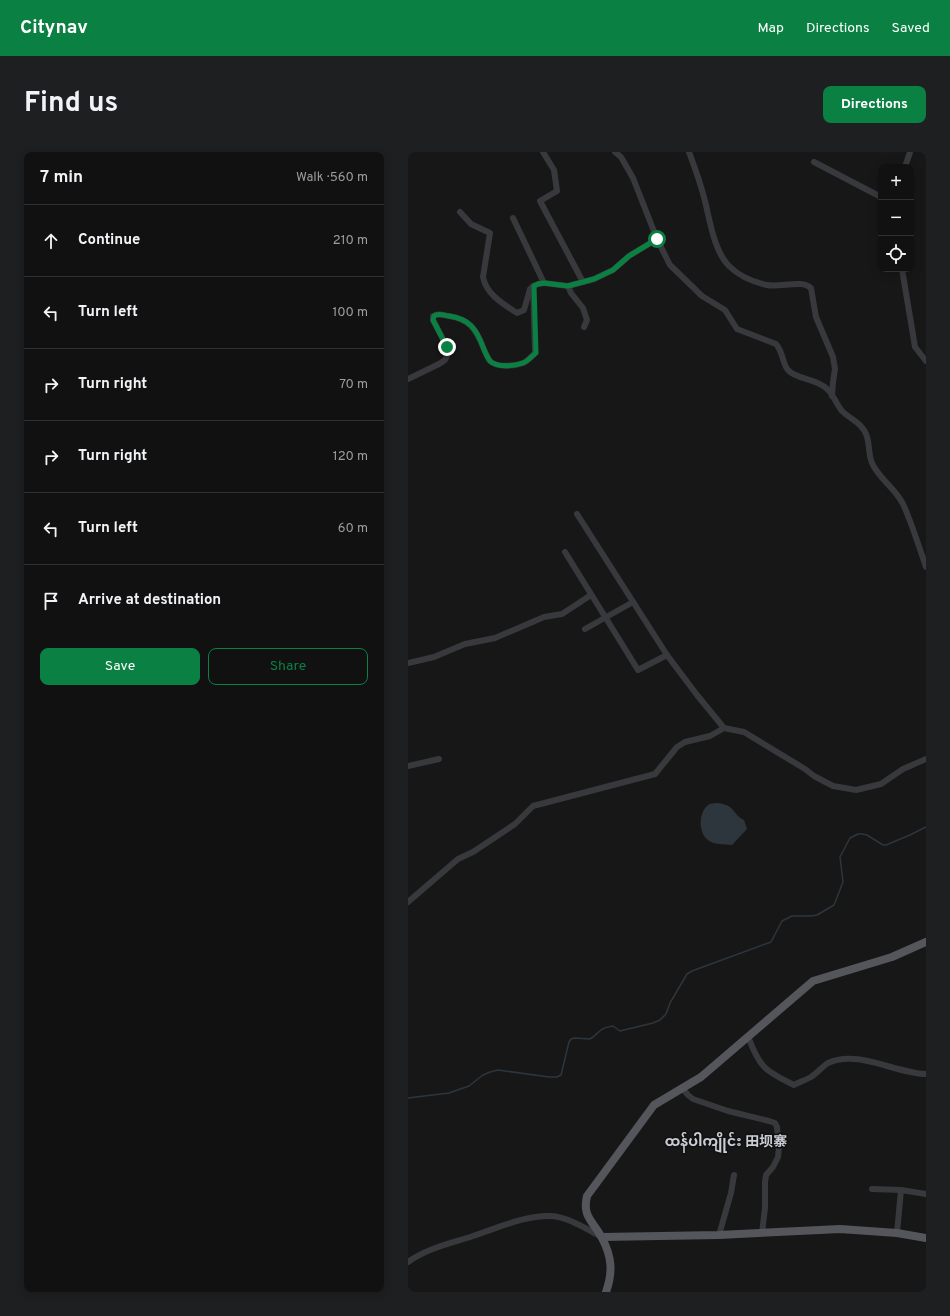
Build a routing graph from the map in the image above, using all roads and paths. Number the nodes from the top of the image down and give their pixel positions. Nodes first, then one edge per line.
1 (543, 152) edge
2 (615, 152) edge
3 (689, 152) edge
4 (910, 152) edge
5 (814, 162) dead end
6 (906, 164) edge
7 (878, 195) edge
8 (460, 212) dead end
9 (513, 218) dead end
10 (657, 239) junction
11 (902, 272) edge
12 (583, 282) junction
13 (544, 283) junction
14 (534, 286) junction
15 (568, 286) junction
16 (584, 327) dead end
17 (926, 360) edge
18 (408, 379) edge
19 (832, 396) junction
20 (577, 514) dead end
21 (565, 552) dead end
22 (926, 567) edge
23 (591, 595) junction
24 (633, 602) junction
25 (606, 617) junction
26 (585, 629) dead end
27 (667, 655) junction
28 (408, 663) edge
29 (724, 728) junction
30 (439, 759) dead end
31 (926, 759) edge
32 (408, 766) edge
33 (408, 902) edge
34 (926, 942) edge
35 (748, 1036) junction
36 (926, 1074) edge
37 (683, 1089) junction
38 (734, 1175) dead end
39 (872, 1189) dead end
40 (901, 1190) junction
41 (926, 1194) edge
42 (897, 1233) junction
43 (762, 1234) junction
44 (719, 1235) junction
45 (602, 1237) junction
46 (926, 1238) edge
47 (408, 1262) edge
48 (606, 1292) edge

1 - 12 street
2 - 10 street
3 - 19 street
4 - 6 street
5 - 7 street
8 - 14 street
9 - 13 street
10 - 12 street
10 - 19 street
11 - 17 street
12 - 15 street
13 - 14 street
13 - 15 street
14 - 18 street
15 - 16 street
19 - 22 street
20 - 24 street
21 - 23 street
23 - 25 street
23 - 28 street
24 - 25 street
24 - 27 street
25 - 26 street
25 - 27 street
27 - 29 street
29 - 31 street
29 - 33 street
30 - 32 street
34 - 35 main road
35 - 36 street
35 - 37 main road
37 - 43 street
37 - 45 main road
38 - 44 street
39 - 40 street
40 - 41 street
40 - 42 street
42 - 43 main road
42 - 46 main road
43 - 44 main road
44 - 45 main road
45 - 47 street
45 - 48 main road

